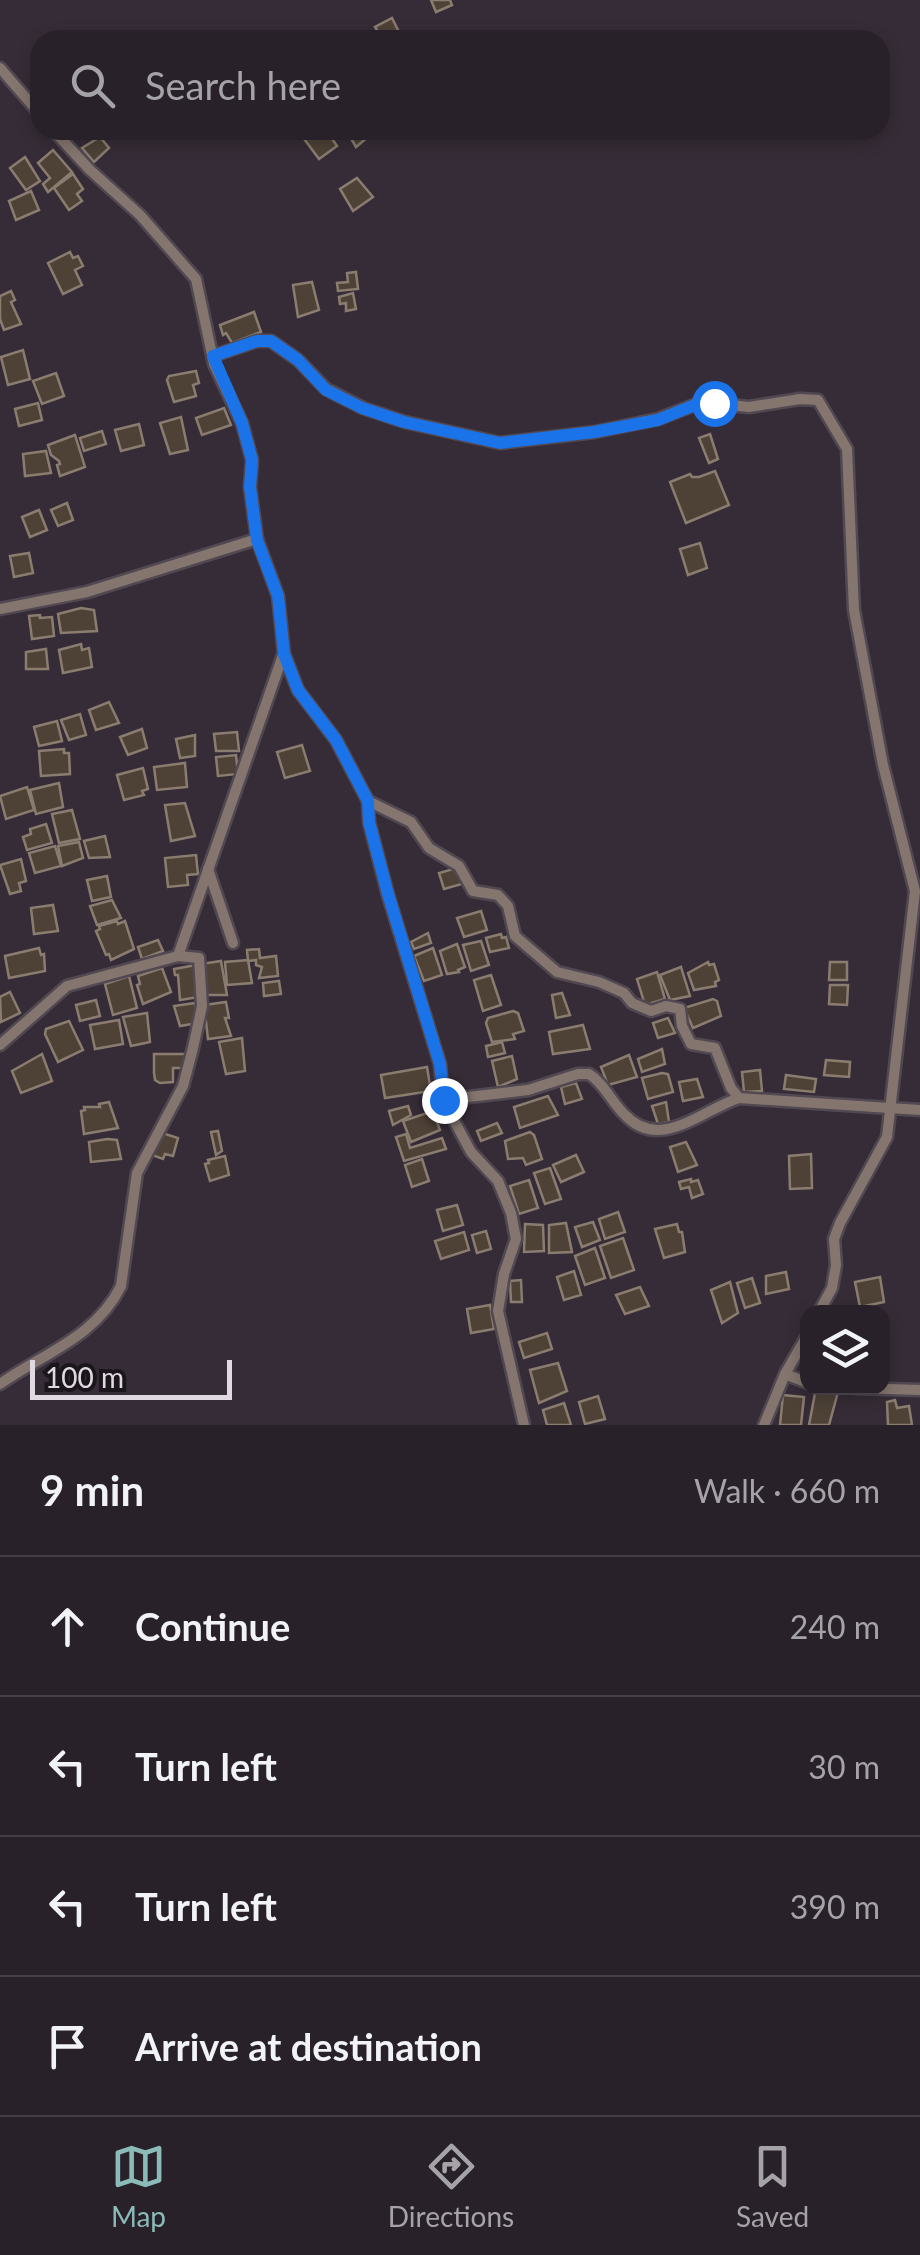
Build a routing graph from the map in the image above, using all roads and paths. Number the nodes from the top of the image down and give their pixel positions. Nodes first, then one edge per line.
1 (0, 68) edge
2 (30, 102) edge
3 (62, 140) edge
4 (213, 356) junction
5 (257, 540) junction
6 (0, 608) edge
7 (284, 654) junction
8 (368, 801) junction
9 (208, 869) junction
10 (233, 943) dead end
11 (178, 956) junction
12 (0, 1045) edge
13 (739, 1098) junction
14 (444, 1100) junction
15 (891, 1106) junction
16 (920, 1110) edge
17 (823, 1305) edge
18 (800, 1348) edge
19 (785, 1374) junction
20 (800, 1380) edge
21 (0, 1384) edge
22 (890, 1389) edge
23 (920, 1390) edge
24 (524, 1425) edge
25 (764, 1425) edge

1 - 2 street
3 - 4 street
4 - 5 street
4 - 15 street
5 - 6 street
5 - 7 street
7 - 8 street
7 - 9 street
8 - 13 street
8 - 14 street
9 - 10 street
9 - 11 street
11 - 12 street
11 - 21 street
13 - 14 street
13 - 15 street
14 - 24 street
15 - 16 street
15 - 17 street
18 - 19 street
19 - 20 street
19 - 25 street
22 - 23 street

